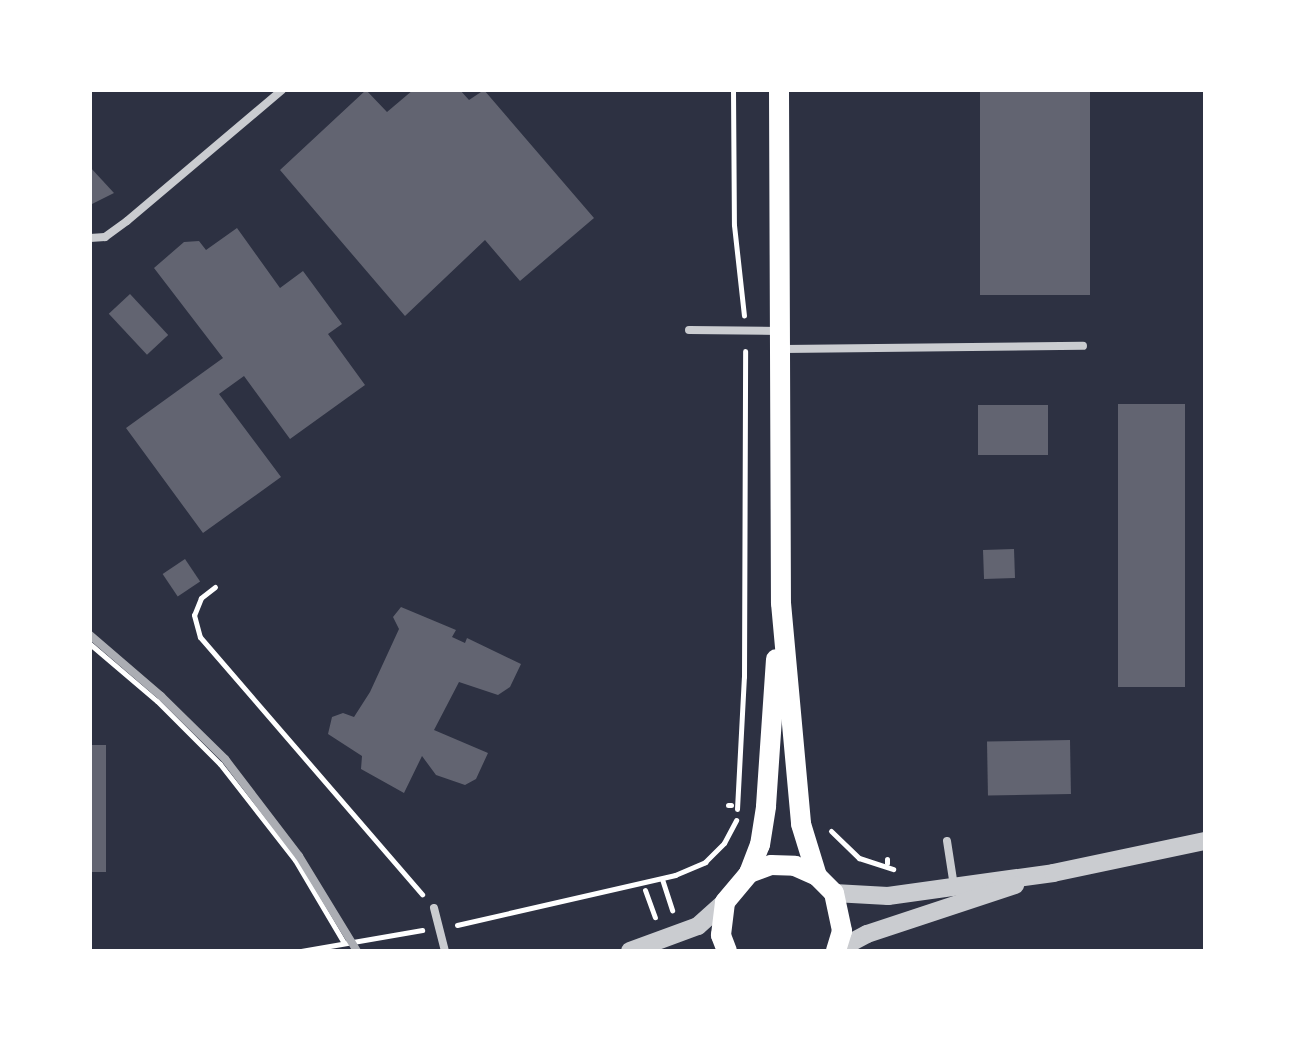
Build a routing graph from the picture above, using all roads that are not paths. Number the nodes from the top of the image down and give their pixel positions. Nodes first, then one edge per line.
1 (282, 90) edge
2 (779, 90) edge
3 (90, 238) edge
4 (689, 330) dead end
5 (780, 340) junction
6 (1083, 346) dead end
7 (781, 603) junction
8 (947, 841) dead end
9 (1205, 841) edge
10 (749, 873) junction
11 (817, 876) junction
12 (834, 894) junction
13 (955, 895) junction
14 (725, 902) junction
15 (434, 908) road end
16 (446, 951) edge
17 (630, 951) edge
18 (726, 951) edge
19 (837, 951) edge

1 - 3 lane
2 - 5 main road
4 - 5 lane
5 - 6 lane
5 - 7 main road
7 - 10 main road
7 - 11 main road
8 - 13 lane
9 - 13 street
10 - 11 main road
10 - 14 main road
11 - 12 main road
12 - 13 street
12 - 19 main road
13 - 19 street
14 - 17 street
14 - 18 main road
15 - 16 lane

